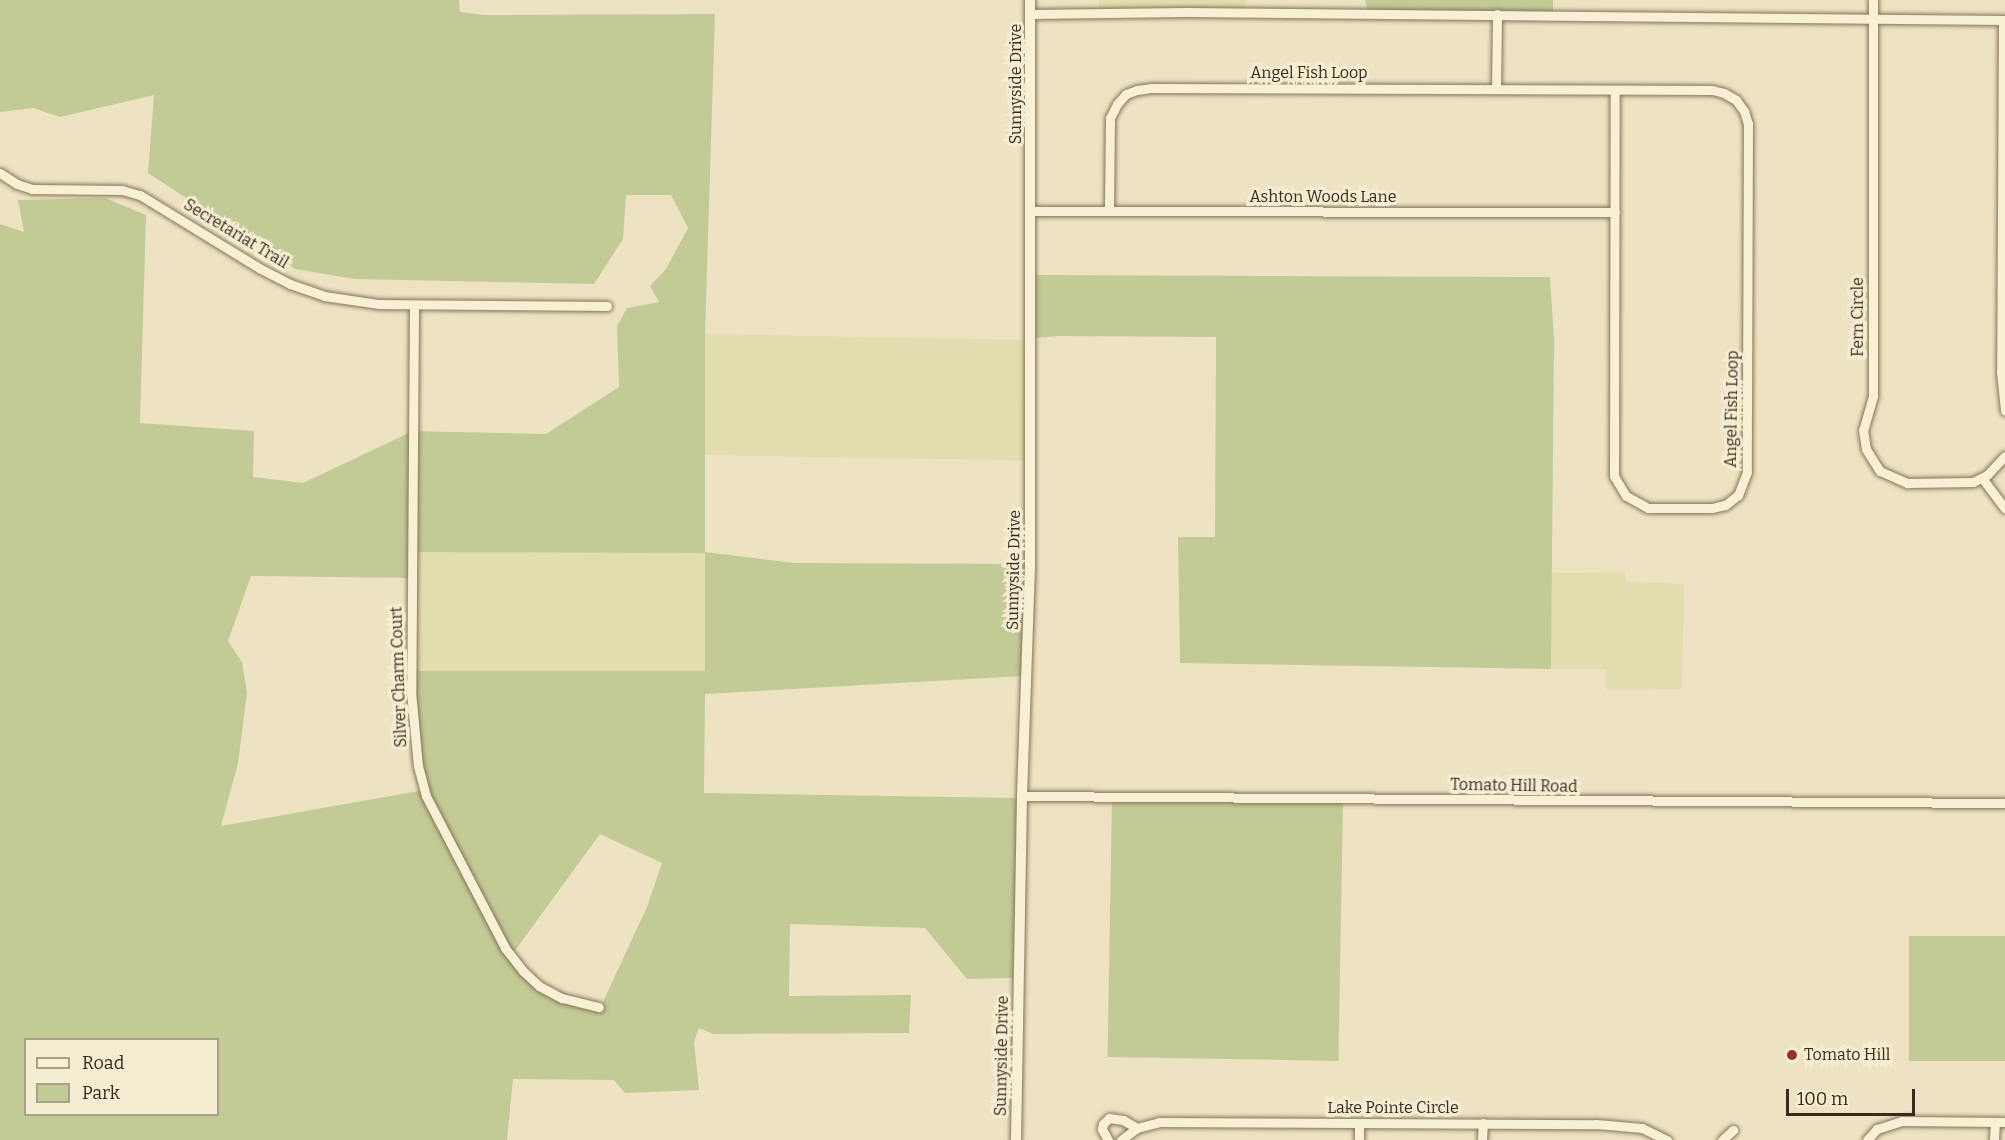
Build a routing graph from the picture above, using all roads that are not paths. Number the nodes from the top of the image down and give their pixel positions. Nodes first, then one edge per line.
1 (1030, 0) edge
2 (1873, 0) edge
3 (1030, 14) junction
4 (1497, 14) junction
5 (1873, 18) junction
6 (2004, 20) edge
7 (1496, 89) junction
8 (1615, 90) junction
9 (0, 173) edge
10 (1031, 211) junction
11 (1109, 212) junction
12 (1615, 212) junction
13 (414, 305) junction
14 (607, 306) dead end
15 (2005, 411) edge
16 (2005, 456) edge
17 (1982, 478) junction
18 (2005, 508) edge
19 (1022, 796) junction
20 (2005, 804) edge
21 (599, 1006) dead end
22 (1995, 1122) junction
23 (2005, 1122) edge
24 (1359, 1123) junction
25 (1483, 1124) junction
26 (1137, 1128) junction
27 (1733, 1130) dead end
28 (1016, 1140) edge
29 (1108, 1140) edge
30 (1121, 1140) edge
31 (1359, 1140) edge
32 (1482, 1140) edge
33 (1667, 1140) edge
34 (1722, 1140) edge
35 (1867, 1140) edge
36 (1994, 1140) edge

1 - 3 street, Sunnyside Drive
2 - 5 street, Fern Circle
3 - 4 street
3 - 10 street, Sunnyside Drive
4 - 5 street
4 - 7 street
5 - 6 street
5 - 17 street, Fern Circle
6 - 15 street
7 - 8 street, Angel Fish Loop
7 - 11 street, Angel Fish Loop
8 - 12 street, Angel Fish Loop
8 - 12 street, Angel Fish Loop
9 - 13 street, Secretariat Trail
10 - 11 street, Ashton Woods Lane
10 - 19 street, Sunnyside Drive
11 - 12 street, Ashton Woods Lane
13 - 14 street, Secretariat Trail
13 - 21 street, Silver Charm Court
16 - 17 street
17 - 18 street
19 - 20 street, Tomato Hill Road
19 - 28 street, Sunnyside Drive
22 - 23 street
22 - 35 street
22 - 36 street
24 - 25 street, Lake Pointe Circle
24 - 26 street, Lake Pointe Circle
24 - 31 street
25 - 32 street
25 - 33 street, Lake Pointe Circle
26 - 29 street
26 - 30 street, Lake Pointe Circle
27 - 34 street

